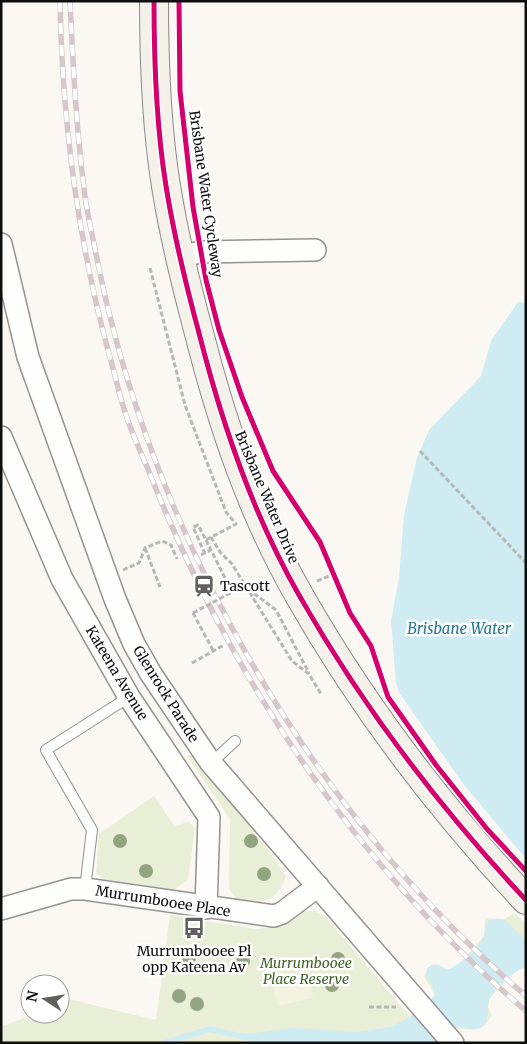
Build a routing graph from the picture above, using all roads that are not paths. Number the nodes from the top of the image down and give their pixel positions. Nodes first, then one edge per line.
1 (154, 1) edge
2 (1, 244) edge
3 (315, 250) dead end
4 (180, 256) junction
5 (1, 437) edge
6 (129, 697) junction
7 (235, 741) dead end
8 (212, 763) junction
9 (318, 886) junction
10 (85, 888) junction
11 (526, 900) edge
12 (206, 908) junction
13 (1, 909) edge
14 (453, 1043) edge

1 - 4 main road, Brisbane Water Drive
2 - 8 street, Glenrock Parade
3 - 4 street
4 - 11 main road, Brisbane Water Drive
5 - 6 street, Kateena Avenue
6 - 10 lane
6 - 12 street, Kateena Avenue
7 - 8 lane
8 - 9 street, Glenrock Parade
9 - 12 street, Murrumbooee Place
9 - 14 street, Glenrock Parade
10 - 12 street, Murrumbooee Place
10 - 13 street, Murrumbooee Place

